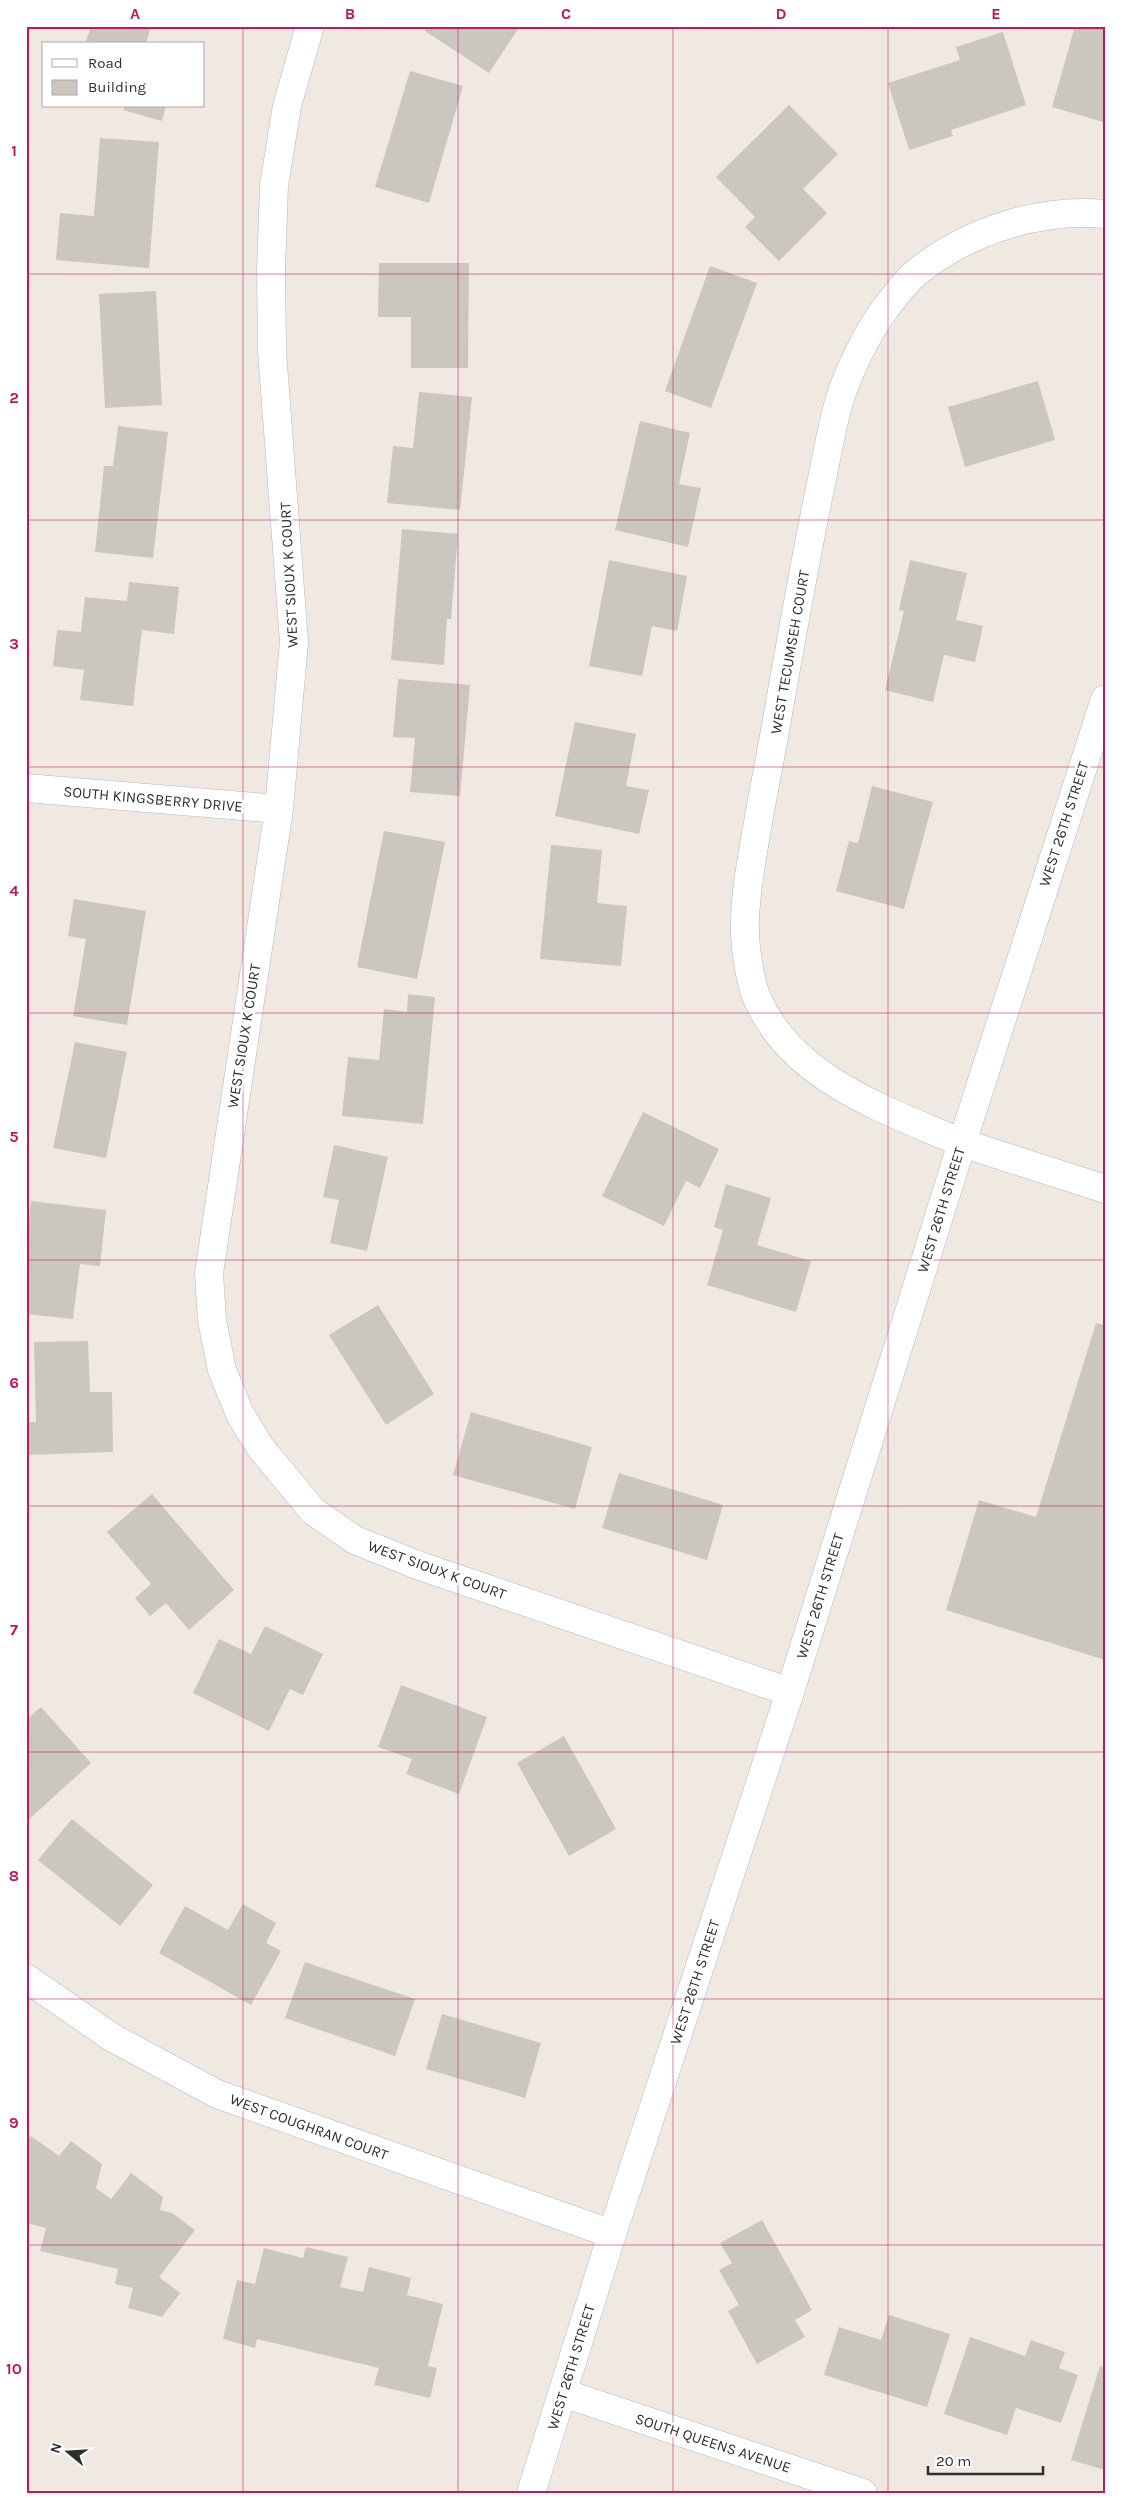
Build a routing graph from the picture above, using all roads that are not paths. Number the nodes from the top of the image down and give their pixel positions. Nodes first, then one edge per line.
1 (310, 26) edge
2 (1105, 214) edge
3 (1105, 698) edge
4 (26, 788) edge
5 (279, 809) junction
6 (962, 1143) junction
7 (1105, 1189) edge
8 (790, 1692) junction
9 (26, 1978) edge
10 (612, 2234) junction
11 (563, 2393) junction
12 (531, 2493) edge
13 (863, 2493) edge

1 - 5 street, WEST SIOUX K COURT
2 - 6 street, WEST TECUMSEH COURT
3 - 6 street, WEST 26TH STREET
4 - 5 street, SOUTH KINGSBERRY DRIVE
5 - 8 street, WEST SIOUX K COURT
6 - 7 street, WEST TECUMSEH COURT
6 - 8 street, WEST 26TH STREET
8 - 10 street, WEST 26TH STREET
9 - 10 street, WEST COUGHRAN COURT
10 - 11 street, WEST 26TH STREET
11 - 12 street, WEST 26TH STREET
11 - 13 street, SOUTH QUEENS AVENUE

